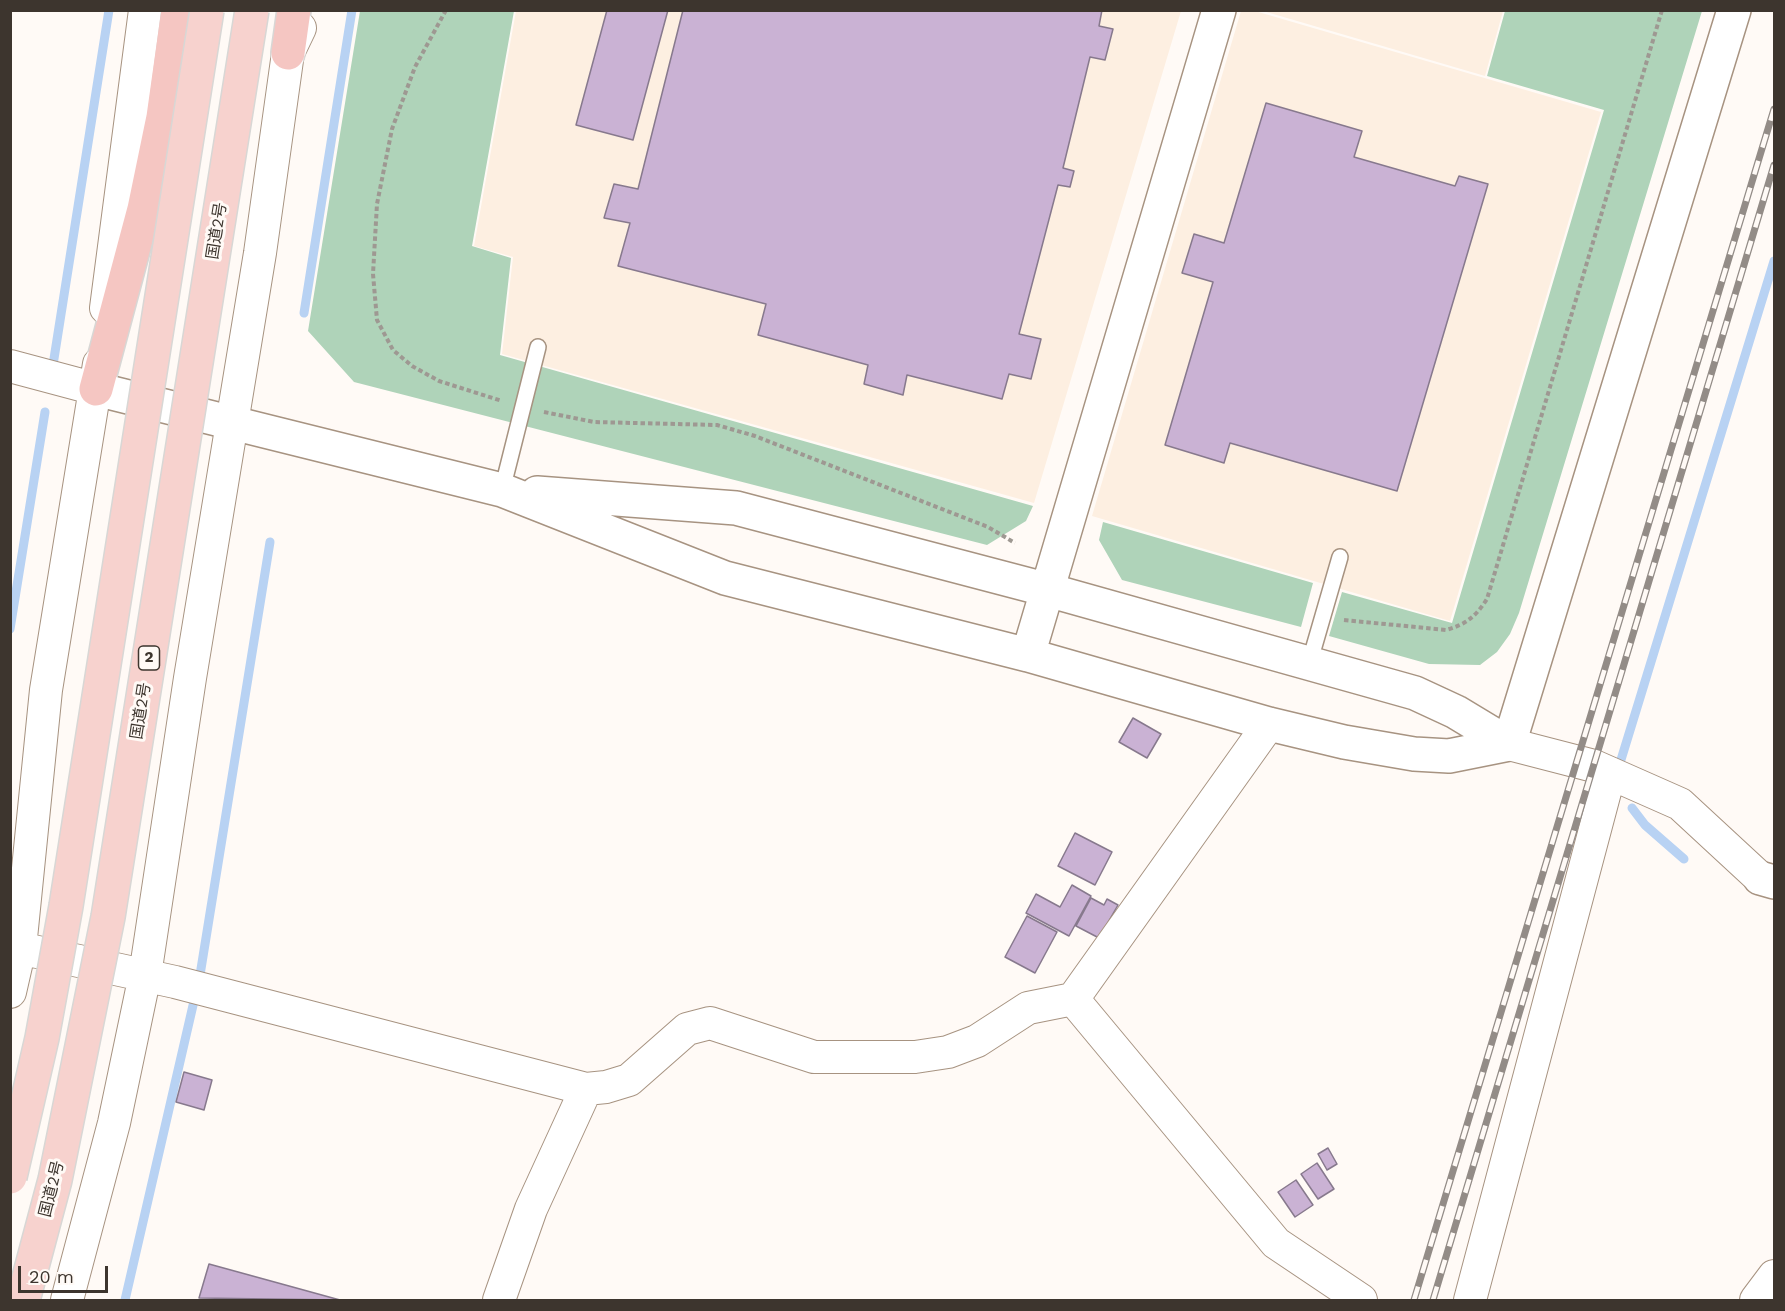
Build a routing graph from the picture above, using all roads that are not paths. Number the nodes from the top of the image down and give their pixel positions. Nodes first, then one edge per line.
1 (145, 10) edge
2 (178, 10) edge
3 (207, 10) edge
4 (252, 10) edge
5 (294, 10) edge
6 (308, 10) edge
7 (1219, 10) edge
8 (1734, 10) edge
9 (288, 53) junction
10 (538, 348) dead end
11 (10, 366) edge
12 (96, 389) junction
13 (233, 422) junction
14 (502, 490) junction
15 (1340, 557) dead end
16 (1048, 590) junction
17 (1028, 655) junction
18 (1310, 664) junction
19 (1269, 723) junction
20 (1509, 744) junction
21 (1610, 773) junction
22 (1767, 880) edge
23 (15, 947) edge
24 (145, 975) junction
25 (10, 992) edge
26 (1073, 999) junction
27 (586, 1089) junction
28 (10, 1177) edge
29 (1774, 1276) edge
30 (23, 1300) edge
31 (67, 1300) edge
32 (499, 1300) edge
33 (1361, 1300) edge
34 (1470, 1300) edge
35 (1756, 1300) edge

1 - 12 street
2 - 12 highway
3 - 28 highway, bridge
4 - 30 highway, 国道2号 / 2, bridge
5 - 9 highway
6 - 9 street
7 - 16 street
8 - 20 street
9 - 13 street
10 - 14 lane
11 - 12 street
12 - 13 street
12 - 23 street
13 - 14 street
13 - 24 street
14 - 16 street
14 - 17 street
15 - 18 lane
16 - 17 street
16 - 18 street
17 - 19 street
18 - 20 street
19 - 20 street
19 - 26 street
20 - 21 street
21 - 22 street
21 - 34 street
23 - 24 street
23 - 25 street
24 - 27 street
24 - 31 street
26 - 27 street
26 - 33 street
27 - 32 street
29 - 35 street

